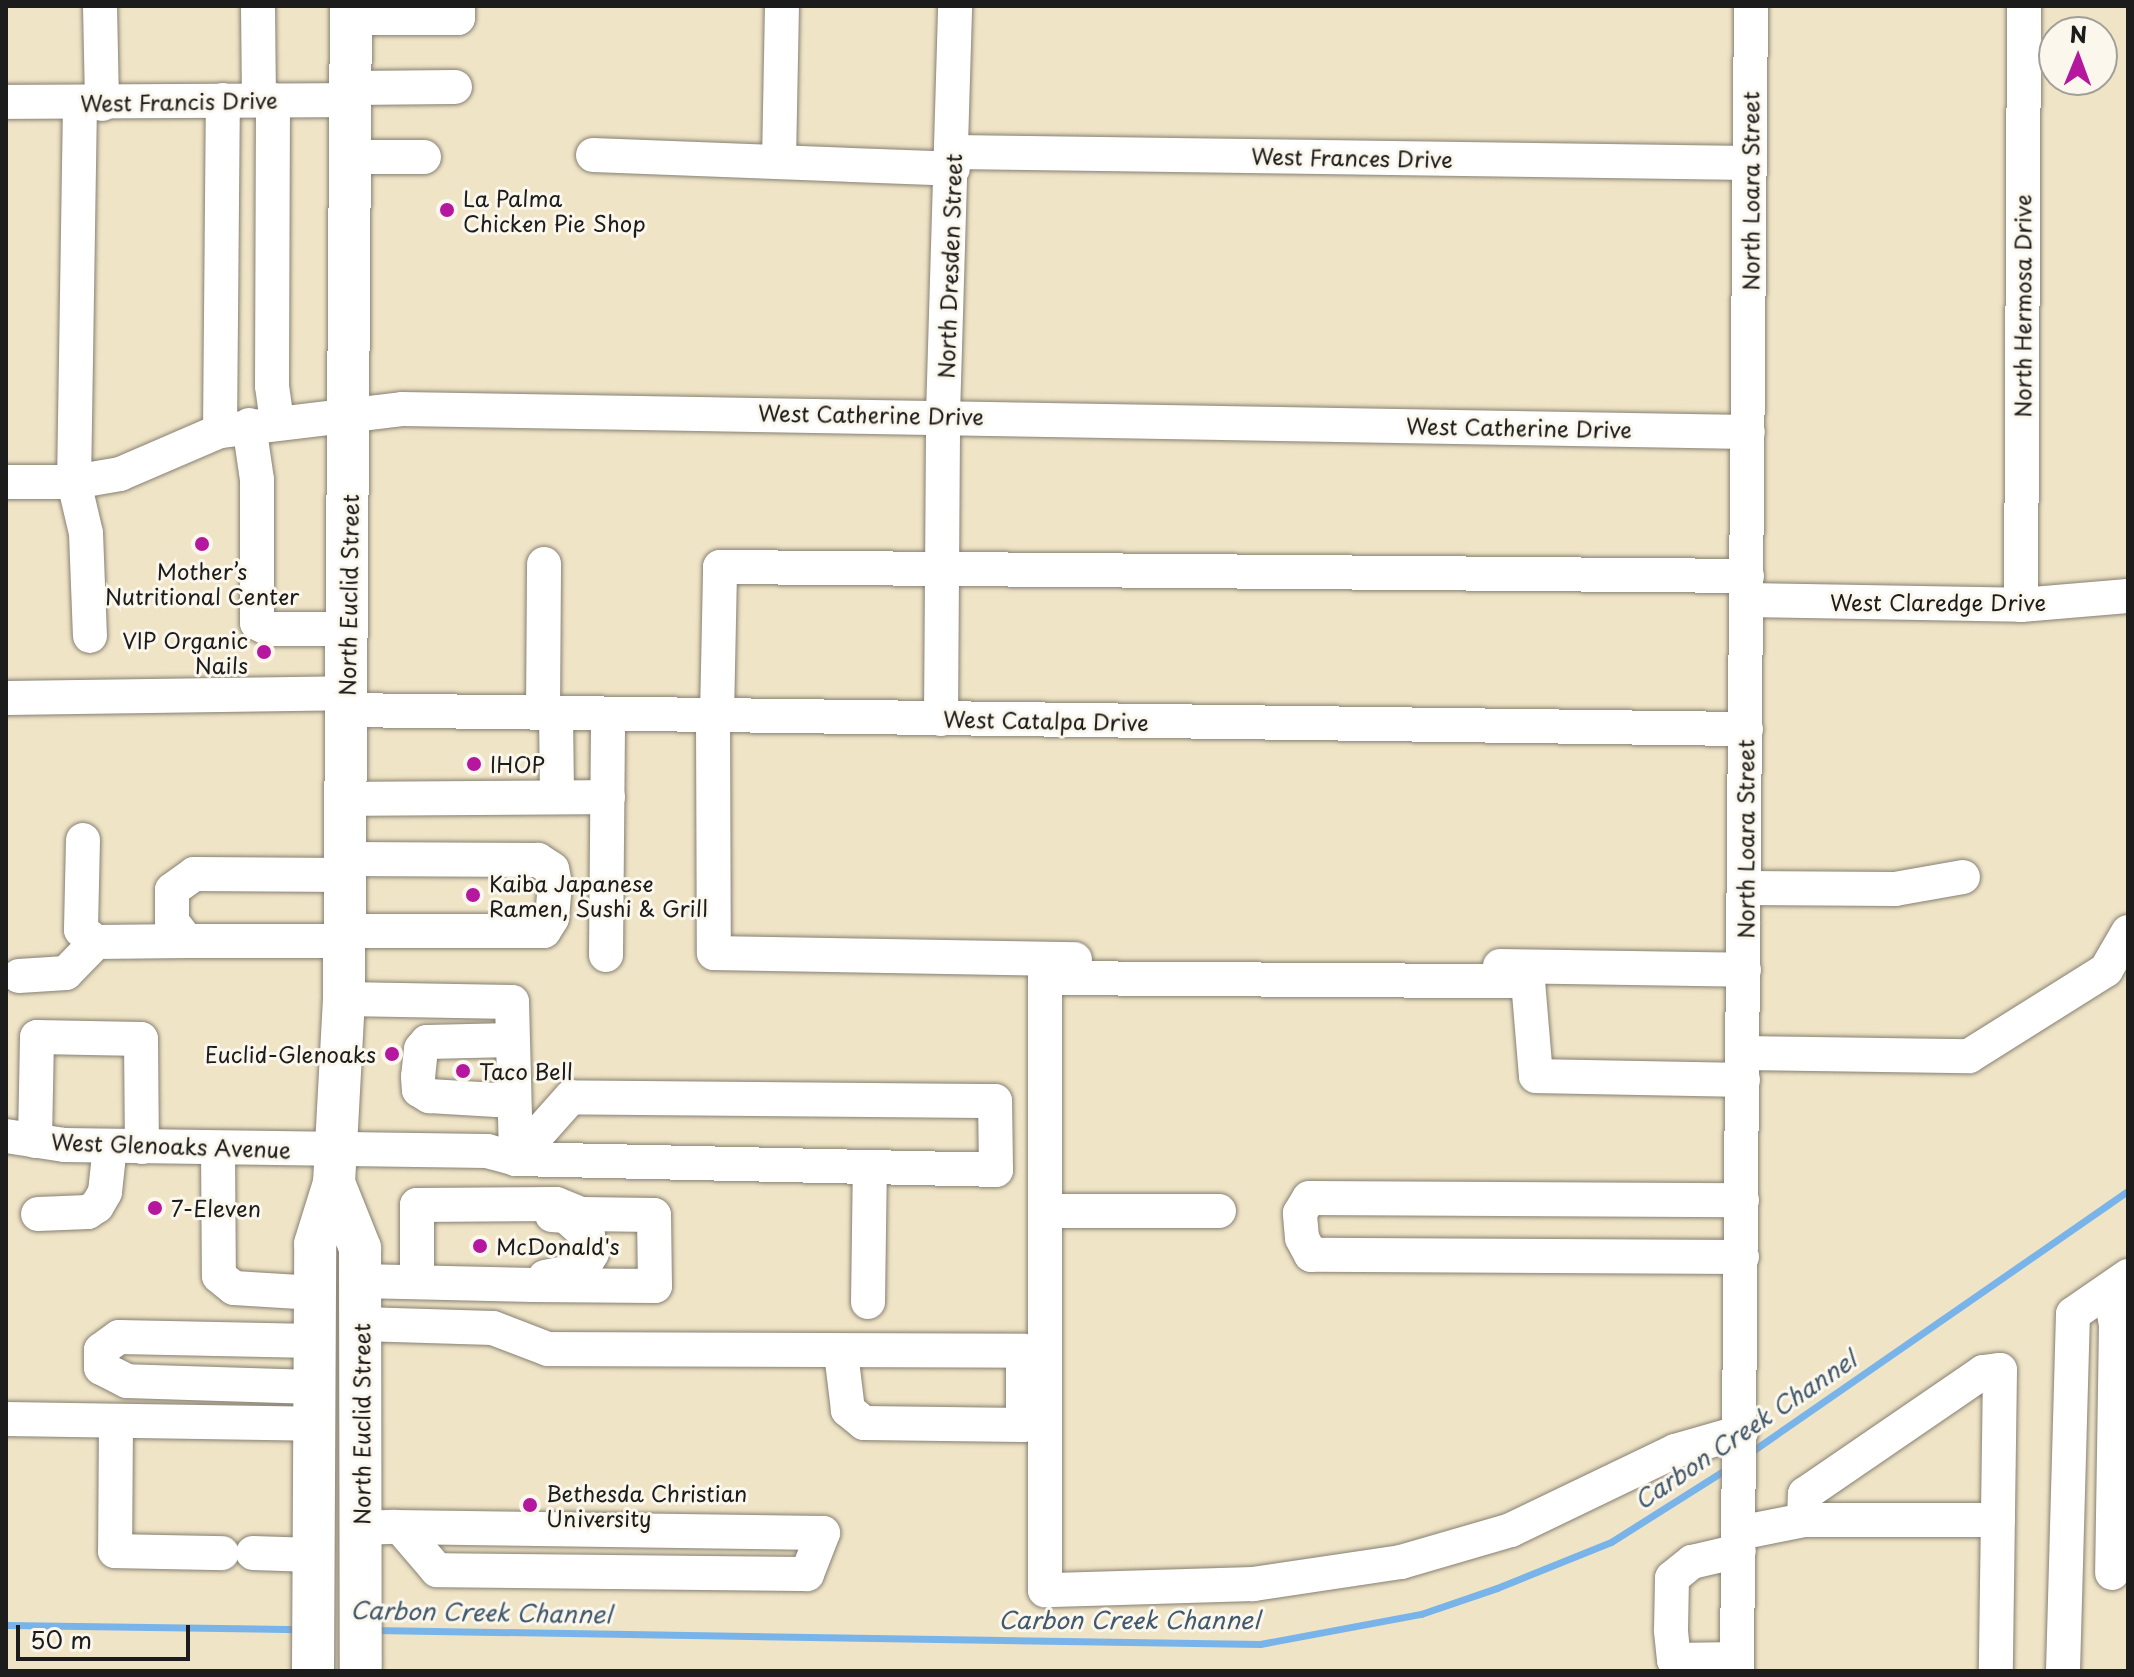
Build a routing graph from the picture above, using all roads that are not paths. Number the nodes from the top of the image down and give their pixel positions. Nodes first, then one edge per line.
1 (100, 6) edge
2 (258, 6) edge
3 (458, 6) edge
4 (782, 6) edge
5 (955, 6) edge
6 (1751, 6) edge
7 (2024, 6) edge
8 (351, 12) edge
9 (455, 87) dead end
10 (352, 94) junction
11 (266, 99) junction
12 (223, 100) junction
13 (6, 102) edge
14 (91, 103) junction
15 (593, 155) dead end
16 (352, 157) junction
17 (424, 157) dead end
18 (954, 160) junction
19 (779, 162) junction
20 (1750, 163) junction
21 (349, 413) junction
22 (943, 415) junction
23 (249, 426) junction
24 (1748, 432) junction
25 (6, 482) edge
26 (74, 482) junction
27 (544, 564) dead end
28 (944, 571) junction
29 (1747, 588) junction
30 (2128, 596) edge
31 (2021, 605) junction
32 (347, 629) junction
33 (90, 636) dead end
34 (6, 698) edge
35 (346, 701) junction
36 (550, 713) junction
37 (608, 714) junction
38 (715, 716) junction
39 (941, 719) junction
40 (1746, 729) junction
41 (557, 797) junction
42 (608, 797) junction
43 (346, 799) junction
44 (83, 840) dead end
45 (345, 867) junction
46 (1963, 877) dead end
47 (1744, 888) junction
48 (2128, 932) edge
49 (344, 936) junction
50 (187, 941) junction
51 (96, 942) junction
52 (606, 955) dead end
53 (1744, 970) junction
54 (19, 976) dead end
55 (344, 999) junction
56 (512, 1040) junction
57 (1743, 1067) junction
58 (513, 1101) junction
59 (20, 1138) edge
60 (126, 1146) junction
61 (218, 1148) junction
62 (439, 1151) junction
63 (530, 1160) junction
64 (335, 1166) junction
65 (870, 1167) junction
66 (1742, 1200) junction
67 (428, 1210) junction
68 (547, 1210) junction
69 (1045, 1211) junction
70 (1219, 1211) dead end
71 (38, 1214) dead end
72 (1742, 1257) junction
73 (360, 1281) junction
74 (417, 1282) junction
75 (472, 1283) junction
76 (2115, 1285) edge
77 (315, 1293) junction
78 (868, 1302) dead end
79 (361, 1324) junction
80 (314, 1341) junction
81 (841, 1353) junction
82 (314, 1406) junction
83 (6, 1419) edge
84 (116, 1421) junction
85 (1740, 1436) junction
86 (1804, 1520) junction
87 (1998, 1520) junction
88 (381, 1528) junction
89 (1739, 1542) junction
90 (2112, 1573) dead end
91 (331, 1579) junction
92 (1737, 1665) edge
93 (337, 1667) edge
94 (1996, 1671) edge
95 (2063, 1671) edge

1 - 14 street
2 - 11 street
3 - 8 street
4 - 19 street
5 - 18 street, North Dresden Street
6 - 20 street, North Loara Street
7 - 31 street, North Hermosa Drive
8 - 10 main road, North Euclid Street
9 - 10 street, West Francis Drive
10 - 11 street, West Francis Drive
10 - 16 main road, North Euclid Street
11 - 12 street, West Francis Drive
11 - 23 street
12 - 14 street, West Francis Drive
12 - 23 street
13 - 14 street, West Francis Drive
14 - 26 street
15 - 19 street, West Frances Drive
16 - 17 street
16 - 21 main road, North Euclid Street
18 - 19 street, West Frances Drive
18 - 20 street, West Frances Drive
18 - 22 street, North Dresden Street
20 - 24 street, North Loara Street
21 - 22 street, West Catherine Drive
21 - 23 street, West Catherine Drive
21 - 32 main road, North Euclid Street
22 - 24 street, West Catherine Drive
22 - 28 street, North Dresden Street
23 - 26 street, West Catherine Drive
23 - 32 street
24 - 29 street, North Loara Street
25 - 26 street, West Catherine Drive
26 - 33 street
27 - 36 street
28 - 29 street, West Claredge Drive
28 - 38 street, West Claredge Drive
28 - 39 street, North Dresden Street
29 - 31 street, West Claredge Drive
29 - 40 street, North Loara Street
30 - 31 street, West Claredge Drive
32 - 35 main road, North Euclid Street
34 - 35 street, West Catalpa Drive
35 - 36 street, West Catalpa Drive
35 - 43 main road, North Euclid Street
36 - 37 street, West Catalpa Drive
36 - 41 street
37 - 38 street, West Catalpa Drive
37 - 42 street
38 - 39 street, West Catalpa Drive
38 - 53 street
39 - 40 street, West Catalpa Drive
40 - 47 street, North Loara Street
41 - 42 street
41 - 43 street
42 - 52 street
43 - 45 main road, North Euclid Street
44 - 51 street
45 - 49 main road, North Euclid Street
45 - 49 street
45 - 50 street
46 - 47 street
47 - 53 street, North Loara Street
48 - 57 street
49 - 50 street
49 - 55 main road, North Euclid Street
50 - 51 street
51 - 54 street
53 - 57 street, North Loara Street
55 - 56 street
55 - 64 main road, North Euclid Street
56 - 58 street
56 - 58 street
57 - 66 street, North Loara Street
57 - 69 street
58 - 63 street
59 - 60 street, West Glenoaks Avenue
59 - 60 street
60 - 61 street, West Glenoaks Avenue
60 - 71 street
61 - 64 street, West Glenoaks Avenue
61 - 77 street
62 - 63 street, West Glenoaks Avenue
62 - 64 street, West Glenoaks Avenue
62 - 67 street
63 - 65 street, West Glenoaks Avenue
63 - 65 street, West Glenoaks Avenue
63 - 68 street
64 - 73 main road, North Euclid Street
64 - 77 main road, North Euclid Street
65 - 78 street
66 - 72 street, North Loara Street
66 - 72 street
67 - 68 street
67 - 74 street
68 - 75 street
68 - 75 street
69 - 70 street
69 - 85 street
72 - 85 street, North Loara Street
73 - 74 street
73 - 79 main road, North Euclid Street
74 - 75 street
76 - 90 street
76 - 95 street
77 - 80 main road, North Euclid Street
79 - 81 street
79 - 88 main road, North Euclid Street
80 - 82 main road, North Euclid Street
80 - 82 street
81 - 81 street
82 - 84 street
82 - 91 main road, North Euclid Street
83 - 84 street
84 - 91 street
85 - 89 street, North Loara Street
86 - 87 street
86 - 87 street
86 - 89 street
87 - 94 street
88 - 88 street
88 - 91 main road, North Euclid Street
89 - 92 street, North Loara Street
89 - 92 street
91 - 93 main road, North Euclid Street

